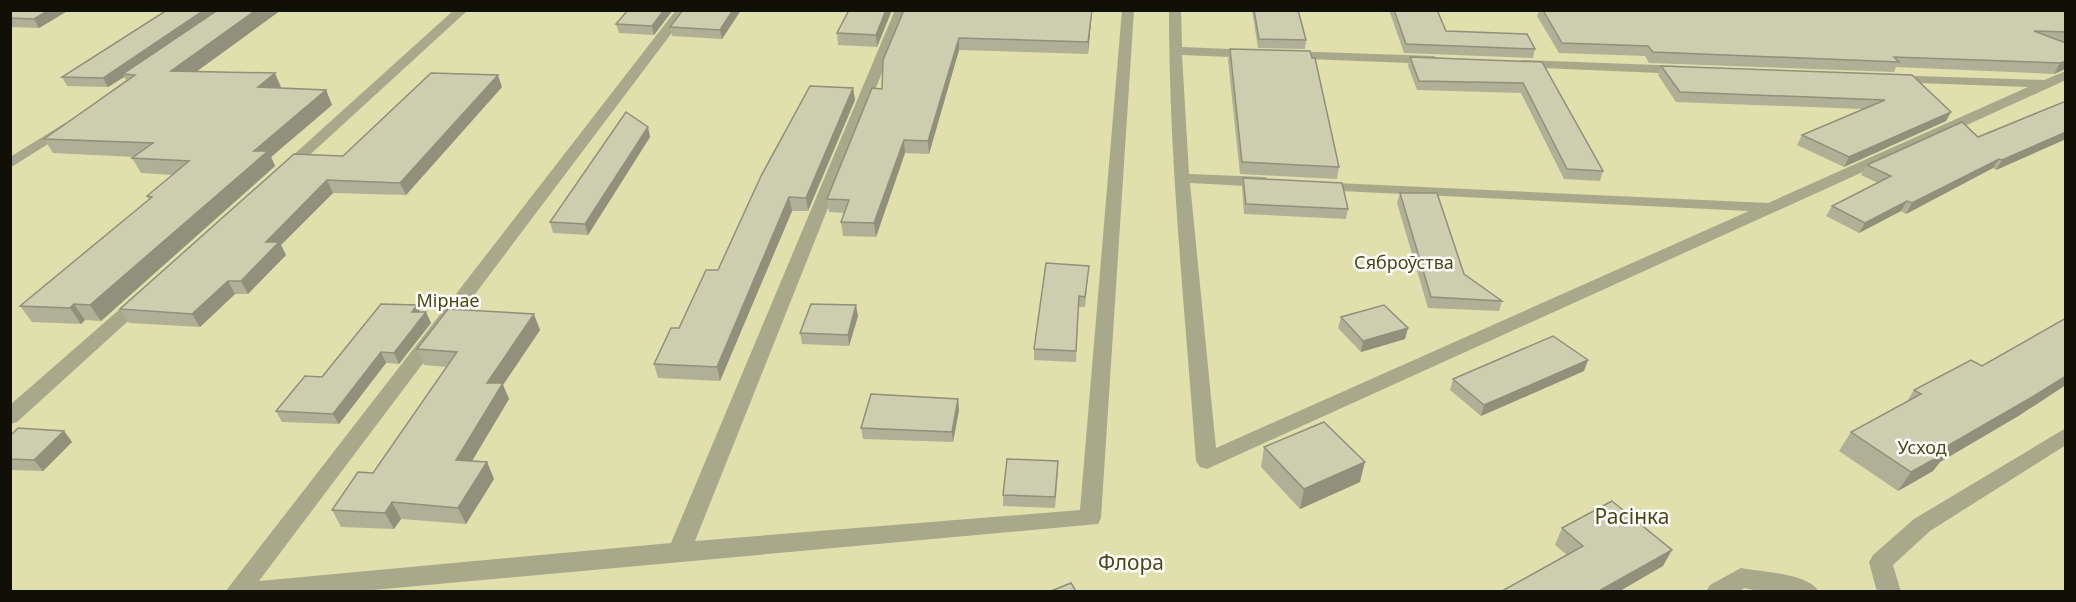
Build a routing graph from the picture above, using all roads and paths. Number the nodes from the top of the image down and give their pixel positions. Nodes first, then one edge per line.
1 (462, 10) edge
2 (683, 10) edge
3 (901, 10) edge
4 (1128, 10) edge
5 (1175, 10) edge
6 (1175, 51) junction
7 (1449, 61) edge
8 (1509, 63) edge
9 (1700, 70) edge
10 (2066, 75) edge
11 (1879, 77) edge
12 (2046, 83) junction
13 (79, 117) edge
14 (10, 164) edge
15 (276, 178) edge
16 (1183, 178) junction
17 (1279, 183) edge
18 (1302, 184) edge
19 (1768, 207) junction
20 (152, 290) edge
21 (10, 417) edge
22 (2066, 435) edge
23 (679, 550) junction
24 (237, 591) edge
25 (244, 591) edge
26 (1718, 591) edge
27 (1807, 591) edge
28 (1889, 591) edge

1 - 15 lane
2 - 24 lane
3 - 23 lane
4 - 23 lane
5 - 6 lane
6 - 7 lane
6 - 16 lane
8 - 9 lane
10 - 12 lane
11 - 12 lane
12 - 19 lane
13 - 14 lane
16 - 17 lane
16 - 19 lane
18 - 19 lane
20 - 21 lane
22 - 28 lane
23 - 25 lane
26 - 27 lane

